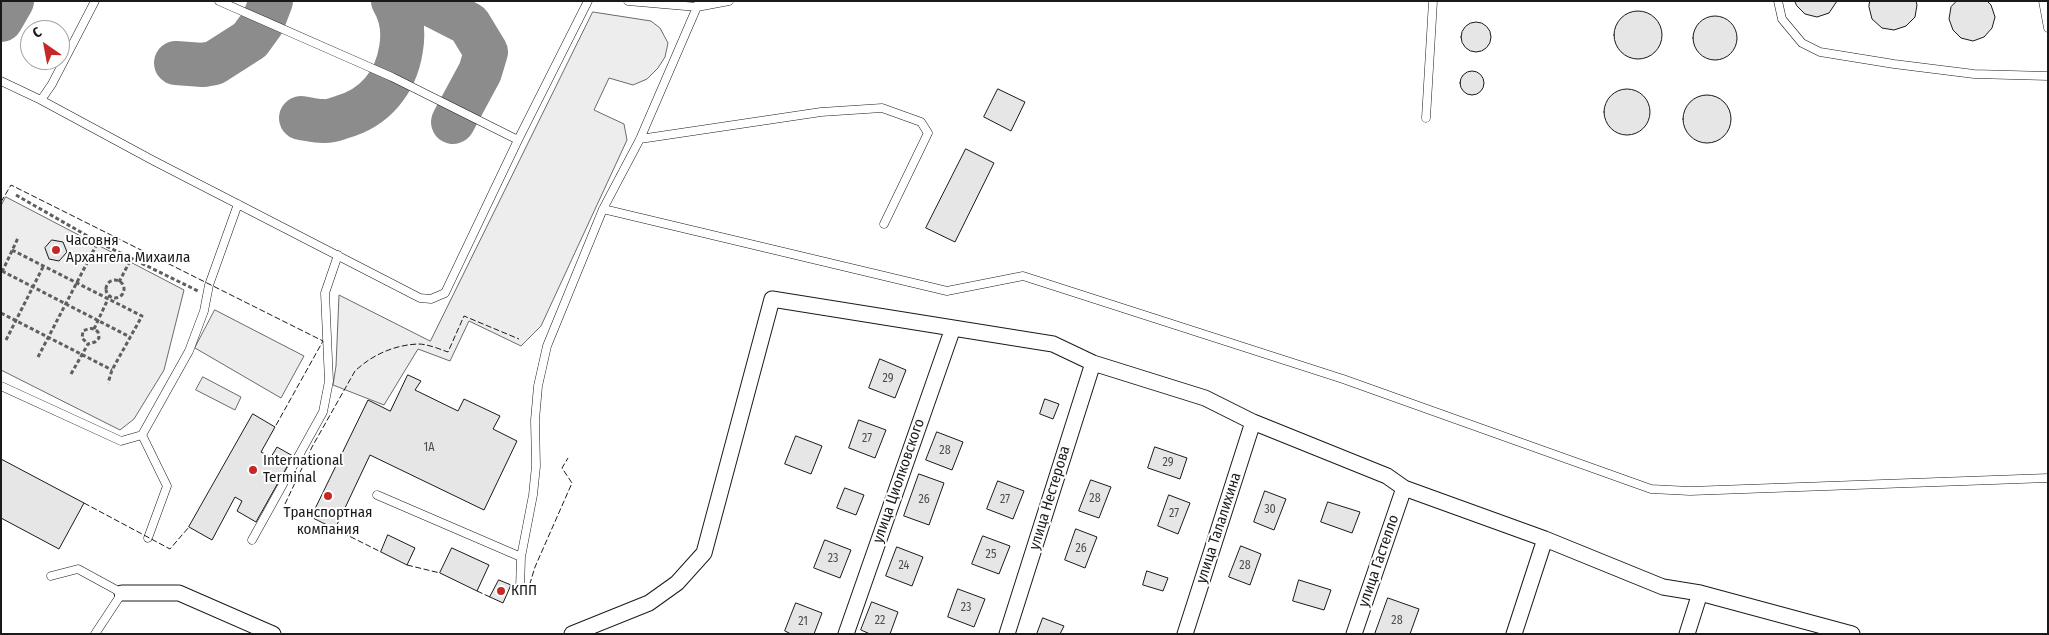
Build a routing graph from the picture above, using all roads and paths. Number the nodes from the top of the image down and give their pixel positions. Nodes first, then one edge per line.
1 (95, 1) edge
2 (219, 1) edge
3 (588, 1) edge
4 (628, 1) edge
5 (729, 1) edge
6 (1433, 1) edge
7 (1778, 1) edge
8 (2043, 1) edge
9 (698, 4) edge
10 (2048, 28) edge
11 (2048, 76) edge
12 (1, 81) edge
13 (41, 100) junction
14 (1426, 118) dead end
15 (640, 139) junction
16 (518, 140) junction
17 (16, 195) dead end
18 (238, 204) junction
19 (603, 209) junction
20 (884, 224) dead end
21 (18, 238) dead end
22 (98, 242) junction
23 (12, 250) junction
24 (338, 255) junction
25 (131, 259) junction
26 (43, 267) junction
27 (2, 272) edge
28 (119, 282) junction
29 (76, 284) junction
30 (32, 287) junction
31 (208, 295) junction
32 (109, 298) junction
33 (67, 304) junction
34 (1, 313) edge
35 (97, 320) junction
36 (16, 321) junction
37 (953, 328) junction
38 (94, 329) junction
39 (49, 337) junction
40 (130, 337) junction
41 (6, 340) dead end
42 (88, 344) junction
43 (81, 354) junction
44 (38, 357) dead end
45 (1093, 363) junction
46 (112, 370) junction
47 (71, 374) dead end
48 (108, 383) dead end
49 (1, 386) edge
50 (1253, 422) junction
51 (142, 435) junction
52 (2048, 478) edge
53 (1404, 488) junction
54 (378, 495) dead end
55 (148, 538) dead end
56 (1545, 539) junction
57 (252, 540) dead end
58 (521, 557) junction
59 (50, 576) dead end
60 (520, 589) dead end
61 (1700, 593) junction
62 (122, 594) junction
63 (95, 634) edge
64 (273, 634) edge
65 (572, 634) edge
66 (846, 634) edge
67 (1007, 634) edge
68 (1185, 634) edge
69 (1354, 634) edge
70 (1514, 634) edge
71 (1687, 634) edge
72 (1852, 634) edge

1 - 13 lane
2 - 16 lane
3 - 16 lane
4 - 9 lane
5 - 9 lane
6 - 14 lane
7 - 11 lane
8 - 10 lane
9 - 15 lane
12 - 13 lane
13 - 18 lane
15 - 19 lane
15 - 20 lane
16 - 24 lane
17 - 22 path
18 - 24 lane
18 - 31 lane
19 - 52 lane
19 - 58 lane
21 - 23 path
22 - 25 path
22 - 29 path
23 - 26 path
23 - 27 path
24 - 57 lane
25 - 28 path
25 - 31 path
26 - 29 path
26 - 30 path
27 - 30 path
28 - 32 path
28 - 32 path
29 - 32 path
29 - 33 path
30 - 33 path
30 - 36 path
31 - 51 lane
32 - 35 path
32 - 40 path
33 - 35 path
33 - 39 path
34 - 36 path
35 - 38 path
35 - 40 path
36 - 39 path
36 - 41 path
37 - 45 street
37 - 65 street
37 - 66 street, улица Циолковского
38 - 42 path
38 - 42 path
39 - 43 path
39 - 44 path
40 - 46 path
42 - 43 path
43 - 46 path
43 - 47 path
45 - 50 street
45 - 67 street, улица Нестерова
46 - 48 path
49 - 51 lane
50 - 53 street
50 - 68 street, улица Талалихина
51 - 55 lane
53 - 56 street
53 - 69 street, улица Гастелло
54 - 58 lane
56 - 61 street
56 - 70 street
58 - 60 lane
59 - 62 lane
61 - 71 street
61 - 72 street
62 - 63 lane
62 - 64 street

